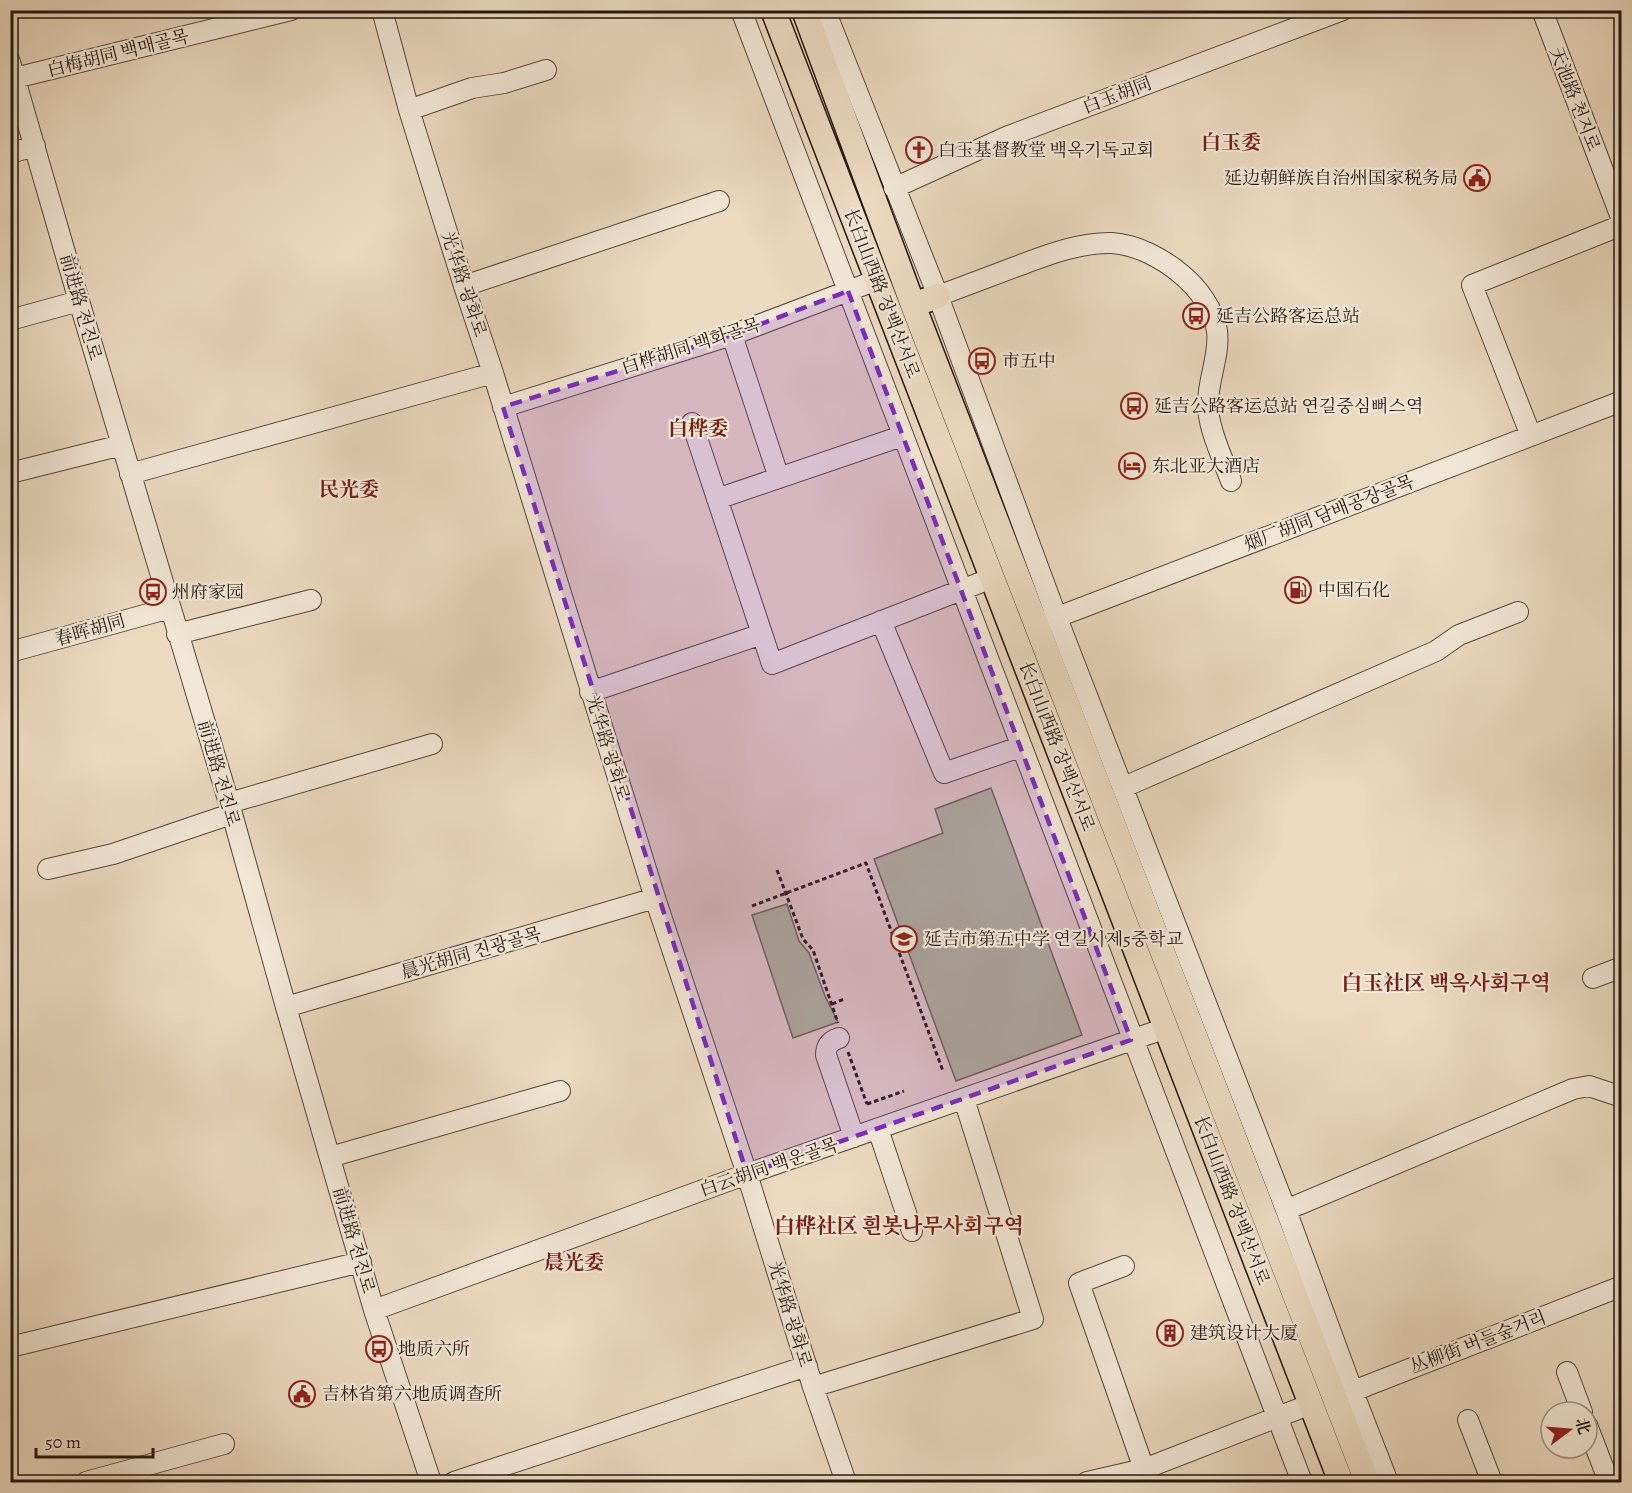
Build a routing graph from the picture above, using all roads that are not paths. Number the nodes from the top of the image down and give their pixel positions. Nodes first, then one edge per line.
1 (291, 10) edge
2 (382, 10) edge
3 (741, 10) edge
4 (773, 10) edge
5 (804, 10) edge
6 (825, 10) edge
7 (1343, 10) edge
8 (1542, 10) edge
9 (13, 70) edge
10 (546, 70) dead end
11 (409, 110) junction
12 (35, 146) junction
13 (10, 153) edge
14 (894, 188) junction
15 (719, 201) dead end
16 (1622, 220) edge
17 (1622, 225) edge
18 (877, 280) junction
19 (464, 286) junction
20 (849, 291) junction
21 (938, 296) junction
22 (79, 301) junction
23 (913, 305) junction
24 (10, 320) edge
25 (732, 335) junction
26 (493, 373) junction
27 (1622, 401) edge
28 (503, 407) junction
29 (692, 423) dead end
30 (902, 436) junction
31 (1531, 436) junction
32 (122, 445) junction
33 (10, 473) edge
34 (130, 474) junction
35 (779, 478) junction
36 (1231, 481) dead end
37 (717, 499) junction
38 (992, 578) junction
39 (961, 590) junction
40 (311, 600) dead end
41 (170, 608) junction
42 (1518, 612) dead end
43 (881, 621) junction
44 (1047, 621) junction
45 (177, 634) junction
46 (762, 634) junction
47 (10, 652) edge
48 (590, 692) junction
49 (432, 744) dead end
50 (1020, 747) junction
51 (1124, 787) junction
52 (230, 809) junction
53 (48, 869) dead end
54 (655, 898) junction
55 (1622, 967) edge
56 (1593, 978) dead end
57 (286, 1007) junction
58 (1166, 1028) junction
59 (842, 1037) road end
60 (1131, 1040) junction
61 (560, 1090) dead end
62 (964, 1099) junction
63 (1620, 1099) edge
64 (878, 1129) junction
65 (854, 1137) junction
66 (330, 1157) junction
67 (747, 1174) junction
68 (1286, 1210) junction
69 (912, 1231) dead end
70 (361, 1262) junction
71 (1124, 1266) dead end
72 (1622, 1286) edge
73 (374, 1310) junction
74 (10, 1347) edge
75 (807, 1366) junction
76 (1566, 1372) dead end
77 (813, 1387) junction
78 (1344, 1396) junction
79 (1577, 1400) edge
80 (1311, 1404) junction
81 (1276, 1417) junction
82 (1468, 1420) dead end
83 (224, 1444) dead end
84 (1599, 1456) edge
85 (1144, 1469) junction
86 (86, 1482) edge
87 (431, 1482) edge
88 (454, 1482) edge
89 (846, 1482) edge
90 (1089, 1482) edge
91 (1302, 1482) edge
92 (1341, 1482) edge
93 (1367, 1482) edge
94 (1388, 1482) edge
95 (1492, 1482) edge
96 (1609, 1482) edge

1 - 9 street, 白梅胡同 백매골목
2 - 11 street, 光华路 광화로
3 - 20 street
4 - 18 main road, 长白山西路 장백산서로
5 - 23 main road, 长白山西路 장백산서로
6 - 14 street
7 - 14 street, 白玉胡同
8 - 16 street, 天池路 천지로
9 - 12 street, 前进路 전진로
10 - 11 street
11 - 19 street, 光华路 광화로
12 - 13 street
12 - 22 street, 前进路 전진로
14 - 21 street
15 - 19 street
17 - 31 street
18 - 20 street, 白桦胡同 백화골목
18 - 38 main road, 长白山西路 장백산서로
19 - 26 street, 光华路 광화로
20 - 25 street, 白桦胡同 백화골목
20 - 30 street
21 - 23 main road
21 - 36 street
21 - 44 street
22 - 24 street
22 - 32 street, 前进路 전진로
23 - 44 main road, 长白山西路 장백산서로
25 - 28 street, 白桦胡同 백화골목
25 - 35 street
26 - 28 street, 光华路 광화로
26 - 34 street
27 - 31 street, 烟厂胡同 담배공장골목
28 - 48 street, 光华路 광화로
29 - 37 street
30 - 35 street
30 - 39 street
31 - 44 street, 烟厂胡同 담배공장골목
32 - 33 street
32 - 34 street, 前进路 전진로
34 - 41 street, 前进路 전진로
35 - 37 street
37 - 46 street
38 - 39 street
38 - 58 main road, 长白山西路 장백산서로
39 - 43 street
39 - 50 street
40 - 45 street
41 - 45 street, 前进路 전진로
41 - 47 street, 春晖胡同
42 - 51 street
43 - 46 street
43 - 50 street
44 - 51 street
44 - 78 main road, 长白山西路 장백산서로
45 - 52 street, 前进路 전진로
46 - 48 street
48 - 54 street, 光华路 광화로
49 - 52 street
50 - 60 street
51 - 68 street
52 - 53 street
52 - 57 street, 前进路 전진로
54 - 57 street, 晨光胡同 진광골목
54 - 67 street, 光华路 광화로
55 - 56 street
57 - 66 street, 前进路 전진로
58 - 60 street, 白云胡同 백운골목
58 - 80 main road, 长白山西路 장백산서로
59 - 65 street
60 - 62 street, 白云胡同 백운골목
60 - 81 street
61 - 66 street
62 - 64 street, 白云胡同 백운골목
62 - 77 street
63 - 68 street
64 - 65 street, 白云胡同 백운골목
64 - 69 street
65 - 67 street, 白云胡同 백운골목
66 - 70 street, 前进路 전진로
67 - 73 street, 白云胡同 백운골목
67 - 75 street, 光华路 광화로
68 - 78 street
70 - 73 street, 前进路 전진로
70 - 74 street
71 - 85 street
72 - 78 street, 丛柳街 버들숲거리
73 - 87 street, 前进路 전진로
75 - 77 street, 光华路 광화로
75 - 88 street
76 - 79 street
77 - 89 street, 光华路 광화로
78 - 93 main road, 长白山西路 장백산서로
78 - 94 street
80 - 81 street
80 - 92 main road, 长白山西路 장백산서로
81 - 85 street
81 - 91 street
82 - 95 street
83 - 86 street
84 - 96 street
85 - 90 street

